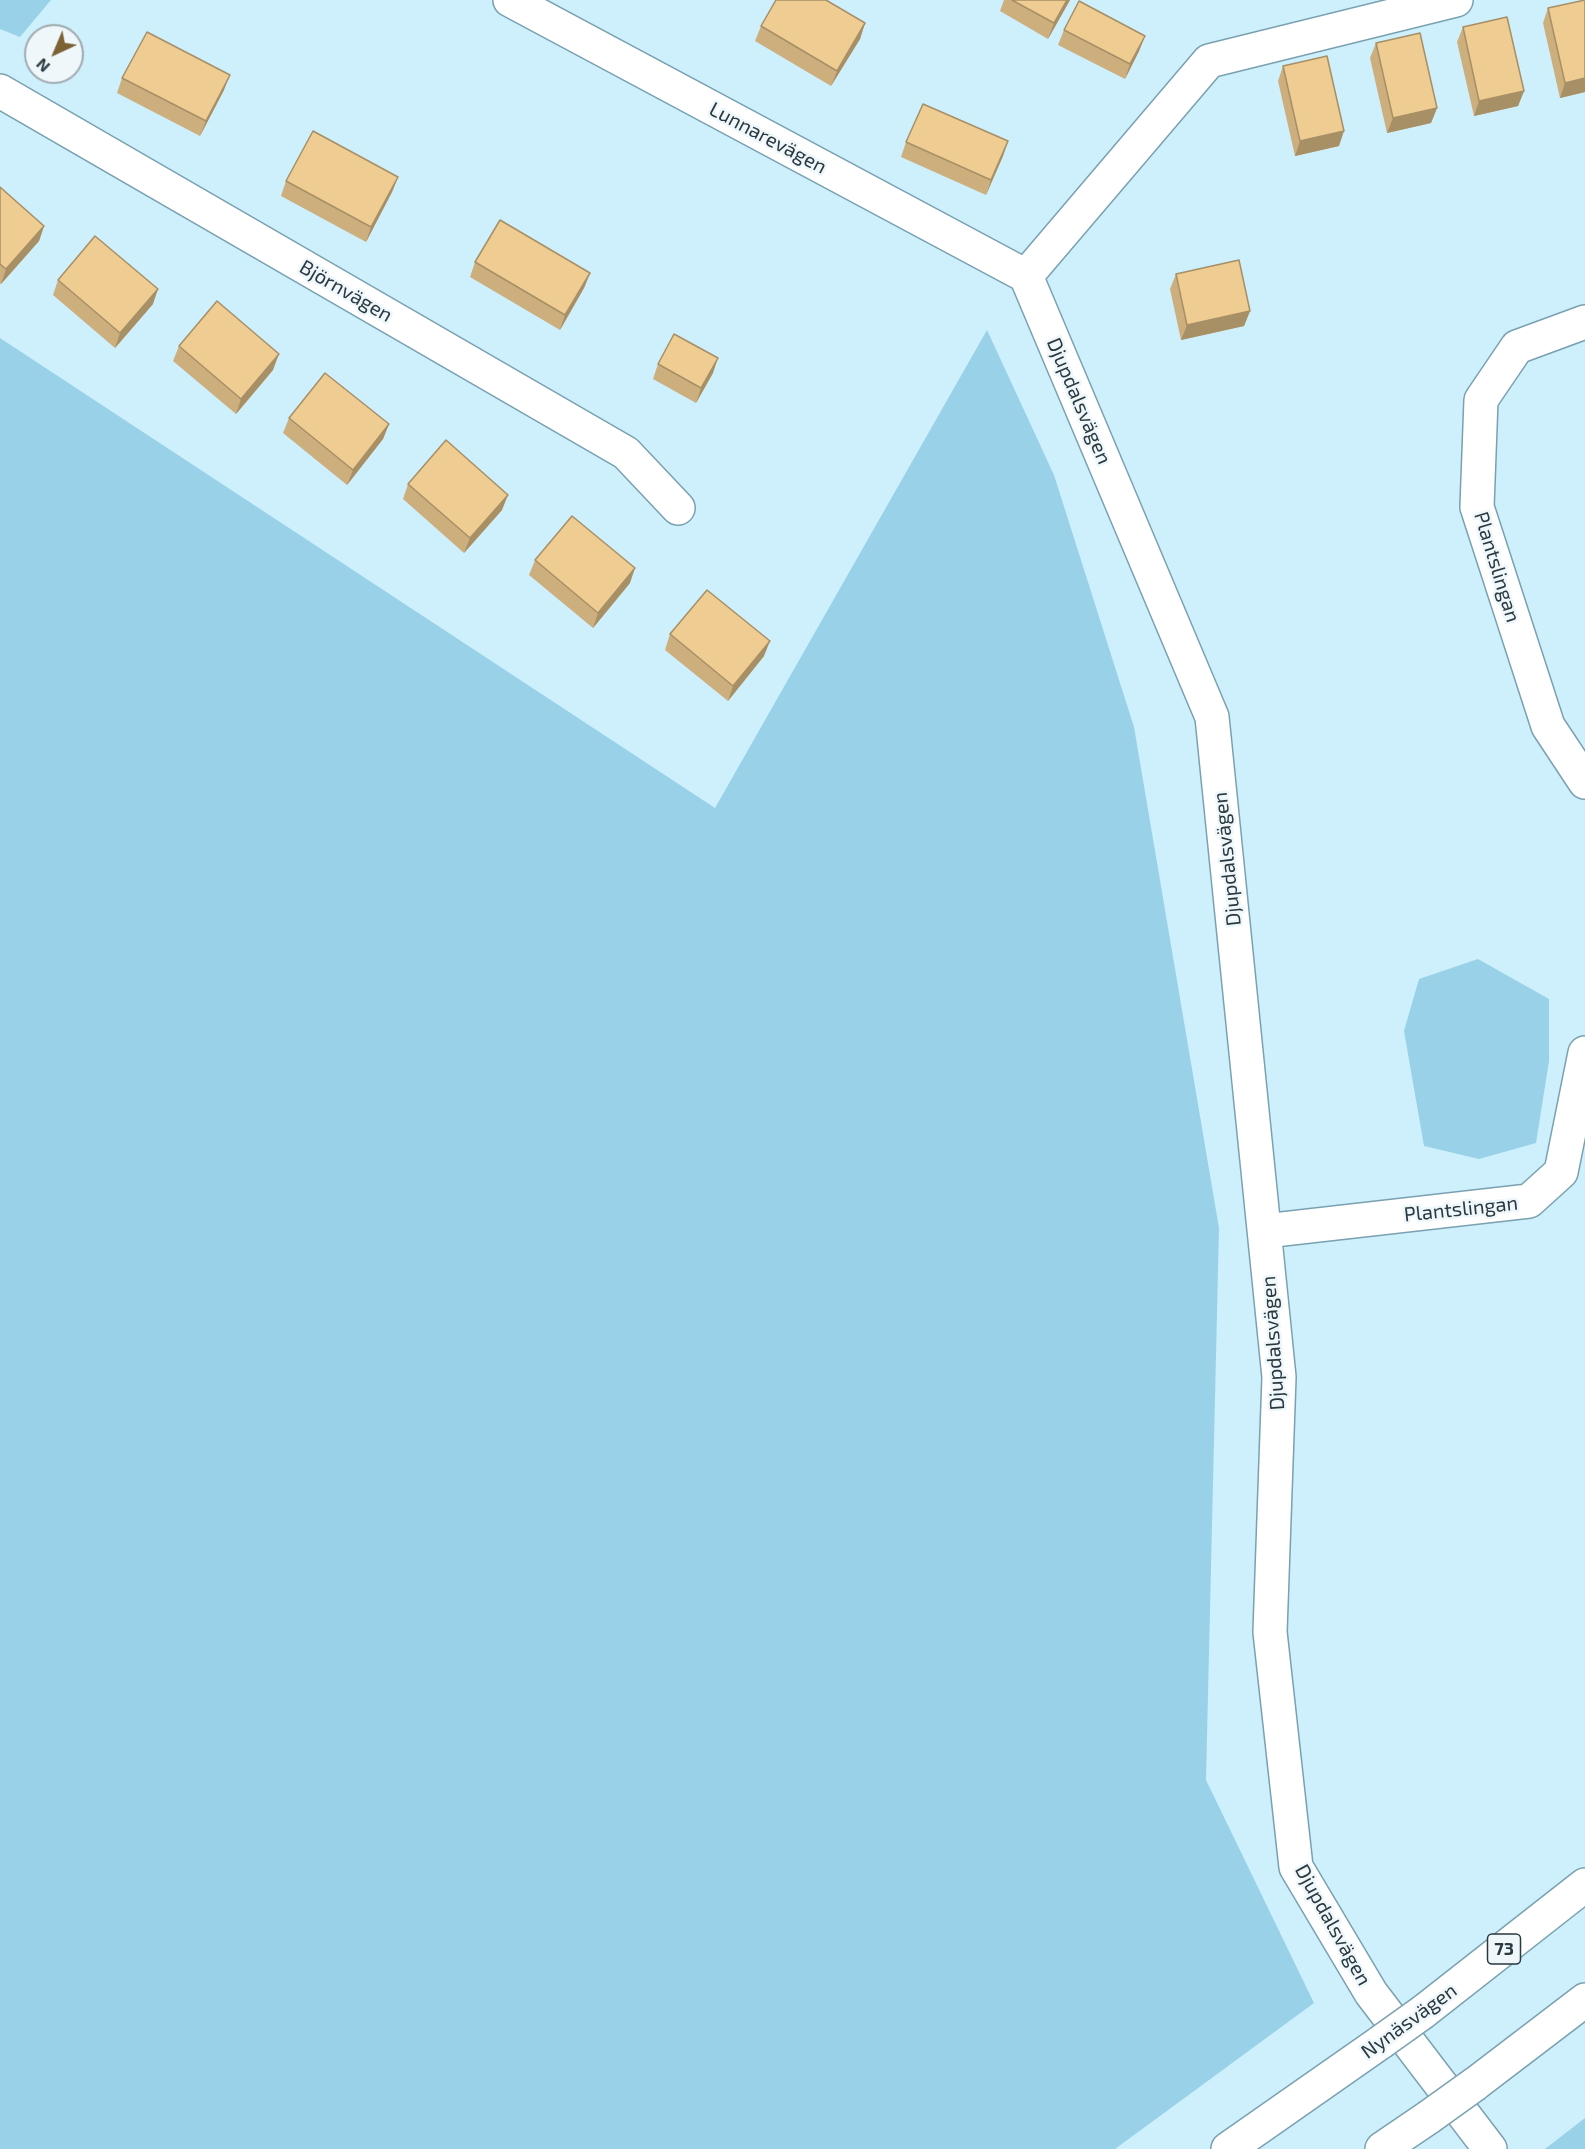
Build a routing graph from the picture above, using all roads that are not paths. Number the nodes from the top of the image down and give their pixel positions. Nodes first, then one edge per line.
1 (510, 0) edge
2 (1456, 0) edge
3 (0, 91) edge
4 (1026, 276) junction
5 (1585, 322) edge
6 (678, 508) dead end
7 (1585, 782) edge
8 (1585, 1053) edge
9 (1265, 1231) junction
10 (1585, 1885) edge
11 (1585, 2000) edge
12 (1228, 2149) edge
13 (1382, 2149) edge
14 (1490, 2149) edge

1 - 4 main road, Lunnarevägen
2 - 4 main road
3 - 6 main road, Björnvägen
4 - 9 main road, Djupdalsvägen
5 - 7 main road, Plantslingan
8 - 9 main road, Plantslingan
9 - 14 main road, Djupdalsvägen
10 - 12 main road, Nynäsvägen / 73, bridge
11 - 13 main road, bridge

